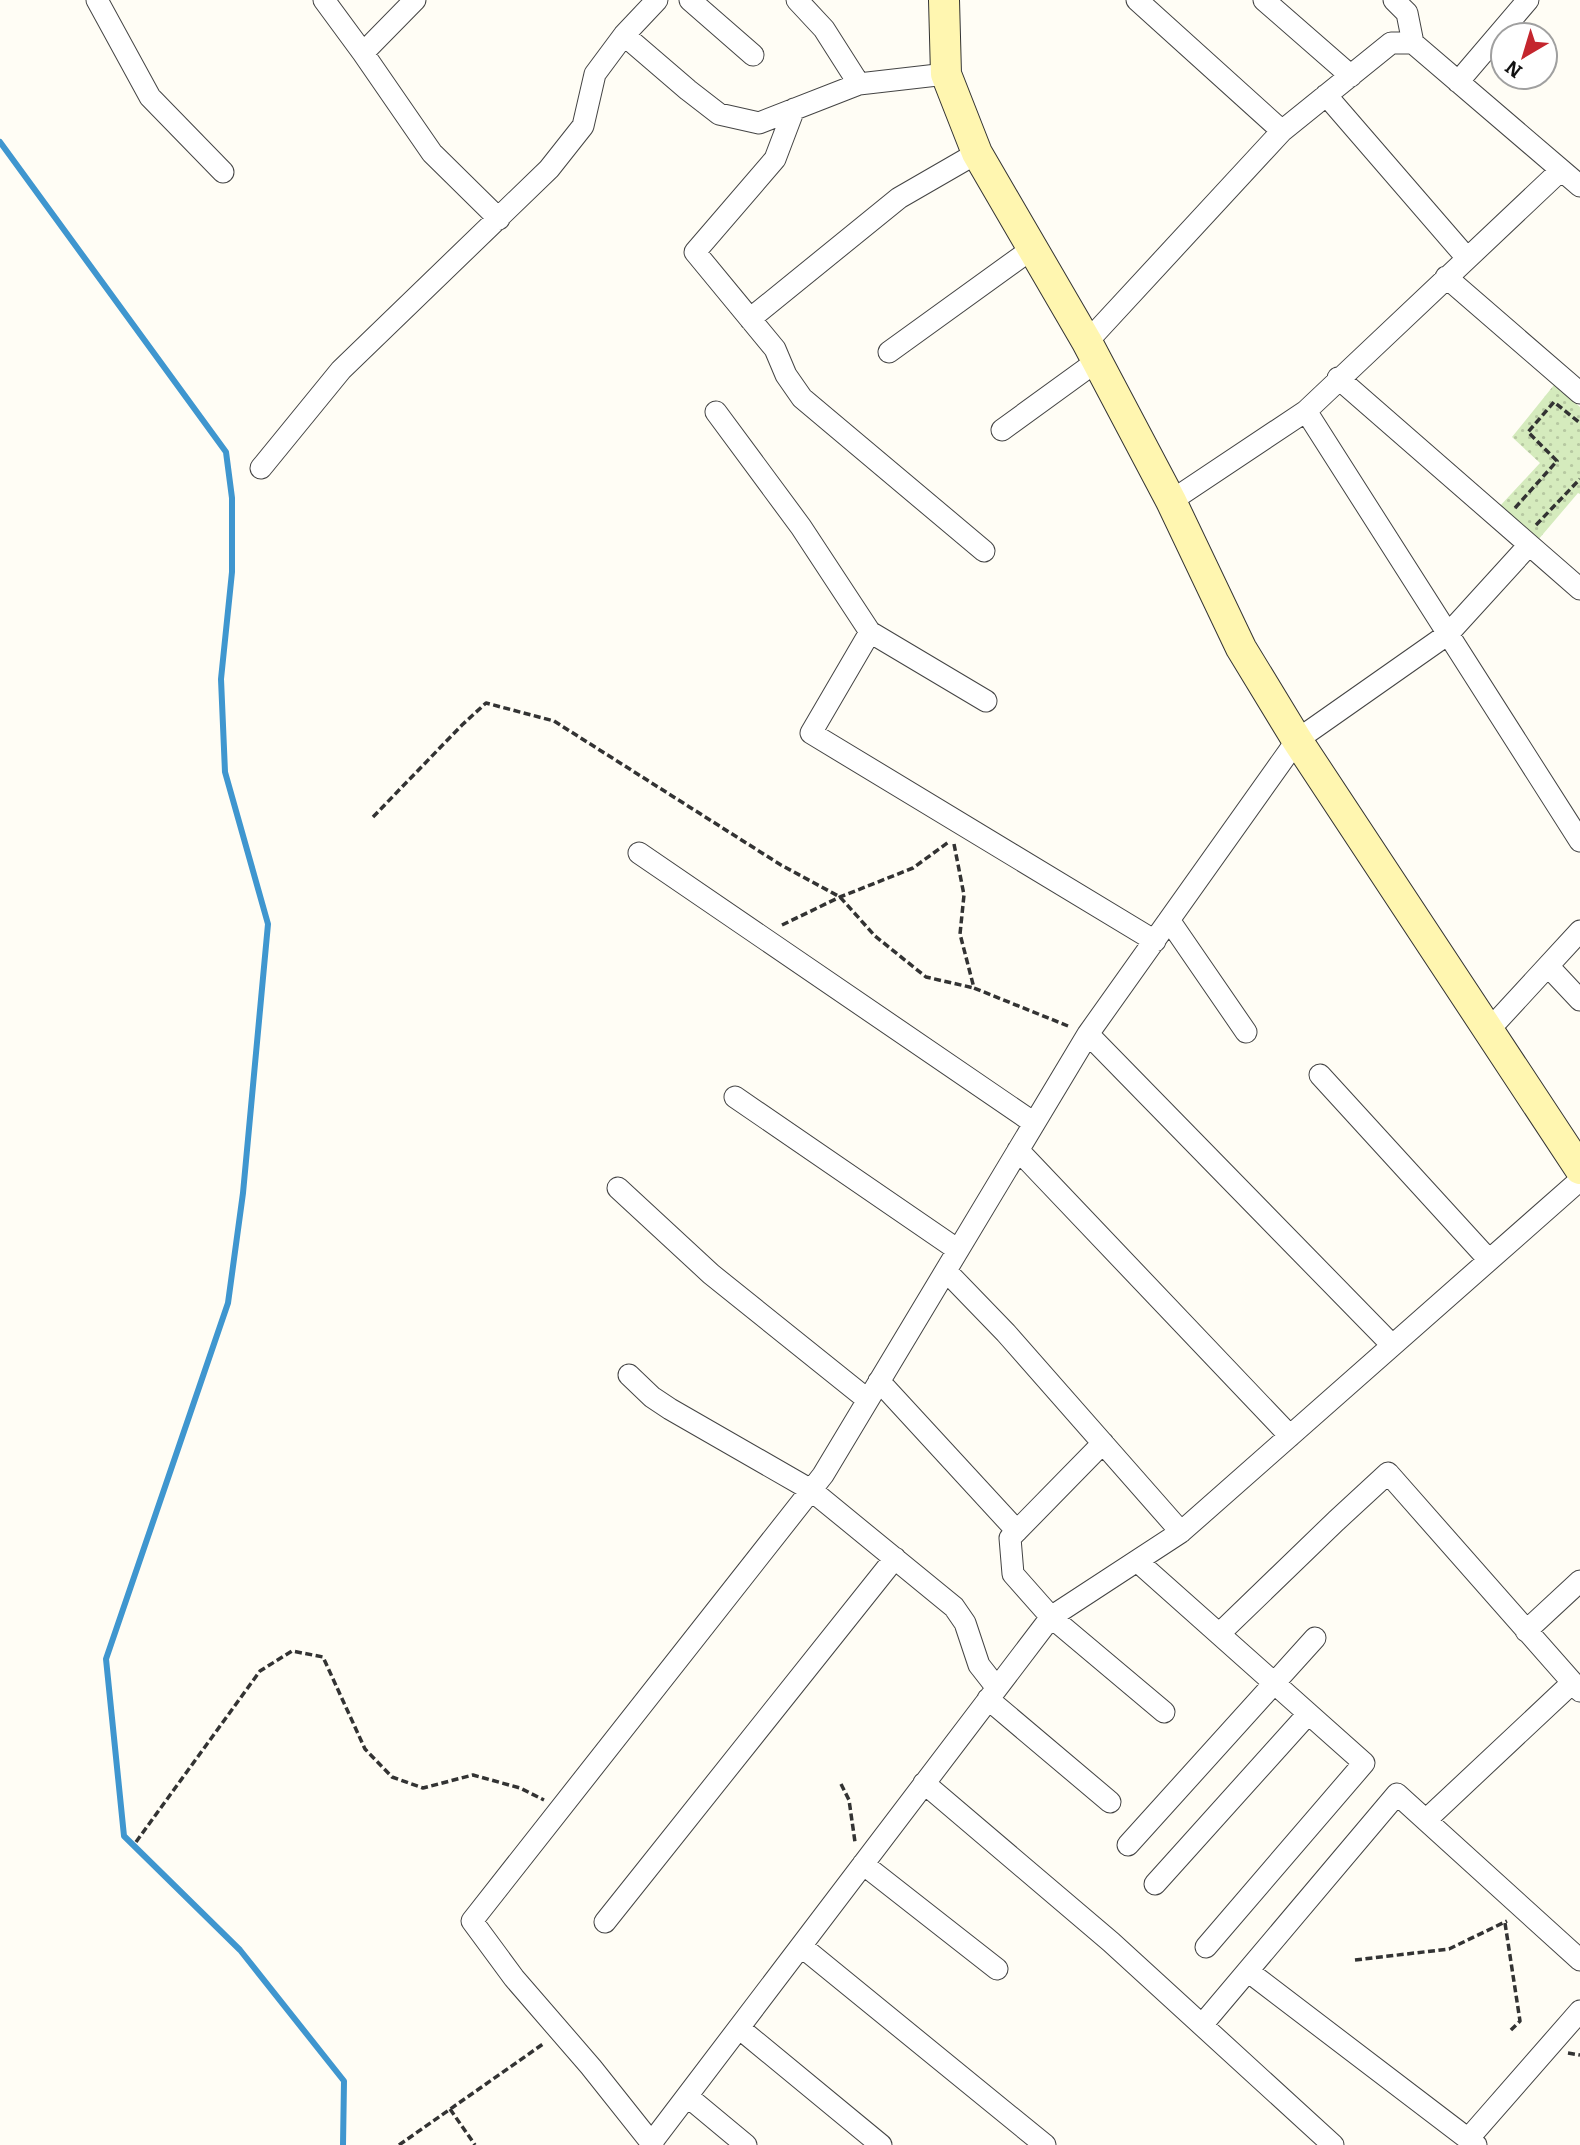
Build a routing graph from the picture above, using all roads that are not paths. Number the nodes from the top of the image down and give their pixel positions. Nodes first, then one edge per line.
1 (97, 0) edge
2 (324, 0) edge
3 (415, 0) edge
4 (657, 0) edge
5 (690, 0) edge
6 (797, 0) edge
7 (944, 0) edge
8 (1138, 0) edge
9 (1264, 0) edge
10 (1394, 0) edge
11 (1528, 0) edge
12 (624, 35) junction
13 (1413, 43) junction
14 (363, 52) junction
15 (753, 55) dead end
16 (946, 74) junction
17 (1351, 76) junction
18 (1458, 82) junction
19 (859, 84) junction
20 (1326, 95) junction
21 (794, 109) junction
22 (1282, 131) junction
23 (976, 153) junction
24 (1560, 171) junction
25 (223, 172) dead end
26 (1580, 186) edge
27 (499, 219) junction
28 (1032, 248) junction
29 (1467, 258) junction
30 (1446, 278) junction
31 (750, 319) junction
32 (889, 352) dead end
33 (1092, 352) junction
34 (1338, 379) junction
35 (1578, 387) edge
36 (1306, 411) junction
37 (716, 412) dead end
38 (1002, 430) dead end
39 (261, 468) dead end
40 (1171, 501) junction
41 (1529, 545) junction
42 (984, 551) dead end
43 (1580, 589) edge
44 (870, 632) junction
45 (1448, 634) junction
46 (986, 701) dead end
47 (1297, 740) junction
48 (1580, 841) edge
49 (639, 853) dead end
50 (1169, 920) junction
51 (1580, 931) edge
52 (1154, 941) junction
53 (1548, 966) junction
54 (1580, 1000) edge
55 (1488, 1031) junction
56 (1246, 1032) dead end
57 (1088, 1034) junction
58 (1320, 1075) dead end
59 (735, 1097) dead end
60 (1034, 1123) junction
61 (1018, 1150) junction
62 (1580, 1169) edge
63 (1580, 1180) edge
64 (618, 1188) dead end
65 (958, 1250) junction
66 (1489, 1260) junction
67 (946, 1271) junction
68 (1392, 1345) junction
69 (629, 1376) dead end
70 (879, 1381) junction
71 (868, 1400) junction
72 (1290, 1436) junction
73 (1103, 1443) junction
74 (811, 1490) junction
75 (1017, 1531) junction
76 (1181, 1532) junction
77 (895, 1558) junction
78 (1137, 1561) junction
79 (1580, 1581) edge
80 (1051, 1617) junction
81 (1526, 1631) junction
82 (1219, 1634) junction
83 (1315, 1638) dead end
84 (1275, 1684) junction
85 (1576, 1687) edge
86 (993, 1693) junction
87 (1164, 1712) dead end
88 (1308, 1714) junction
89 (924, 1783) junction
90 (1110, 1802) dead end
91 (1426, 1820) junction
92 (1128, 1845) dead end
93 (866, 1860) junction
94 (1155, 1884) dead end
95 (605, 1922) dead end
96 (801, 1947) junction
97 (1206, 1947) dead end
98 (1580, 1959) edge
99 (997, 1969) dead end
100 (1249, 1972) junction
101 (1580, 2011) edge
102 (1202, 2025) junction
103 (739, 2028) junction
104 (687, 2096) junction
105 (1472, 2142) edge
106 (652, 2144) edge
107 (746, 2145) edge
108 (881, 2145) edge
109 (1045, 2145) edge
110 (1333, 2145) edge

1 - 25 street
2 - 14 street
3 - 14 street
4 - 12 street
5 - 15 street
6 - 19 street
7 - 16 main road
8 - 22 street
9 - 17 street
10 - 13 street
11 - 18 street
12 - 21 street
12 - 27 street
13 - 17 street
13 - 18 street
14 - 27 street
16 - 19 street
16 - 23 main road
17 - 20 street
18 - 24 street
19 - 21 street
20 - 22 street
20 - 29 street
21 - 31 street
22 - 33 street
23 - 28 main road
23 - 31 street
24 - 26 street
24 - 29 street
27 - 39 street
28 - 32 street
28 - 33 main road
29 - 30 street
30 - 34 street
30 - 35 street
31 - 42 street
33 - 38 street
33 - 40 main road
34 - 36 street
34 - 41 street
36 - 40 street
36 - 45 street
37 - 44 street
40 - 47 main road
41 - 43 street
41 - 45 street
44 - 46 street
44 - 52 street
45 - 47 street
45 - 48 street
47 - 50 street
47 - 55 main road
49 - 60 street
50 - 52 street
50 - 56 street
51 - 53 street
52 - 57 street
53 - 54 street
53 - 55 street
55 - 62 main road
57 - 60 street
57 - 68 street
58 - 66 street
59 - 65 street
60 - 61 street
61 - 65 street
61 - 72 street
63 - 66 street
64 - 71 street
65 - 67 street
66 - 68 street
67 - 70 street
67 - 73 street
68 - 72 street
69 - 74 street
70 - 71 street
70 - 75 street
71 - 74 street
72 - 76 street
73 - 75 street
73 - 76 street
74 - 77 street
74 - 106 street
75 - 80 street
76 - 78 street
77 - 86 street
77 - 95 street
78 - 80 street
78 - 82 street
79 - 81 street
80 - 86 street
80 - 87 street
81 - 82 street
81 - 85 street
82 - 84 street
83 - 84 street
84 - 88 street
84 - 92 street
85 - 91 street
86 - 89 street
86 - 90 street
88 - 94 street
88 - 97 street
89 - 93 street
89 - 102 street
91 - 98 street
91 - 100 street
93 - 96 street
93 - 99 street
96 - 103 street
96 - 109 street
100 - 102 street
100 - 105 street
101 - 105 street
102 - 110 street
103 - 104 street
103 - 108 street
104 - 106 street
104 - 107 street

